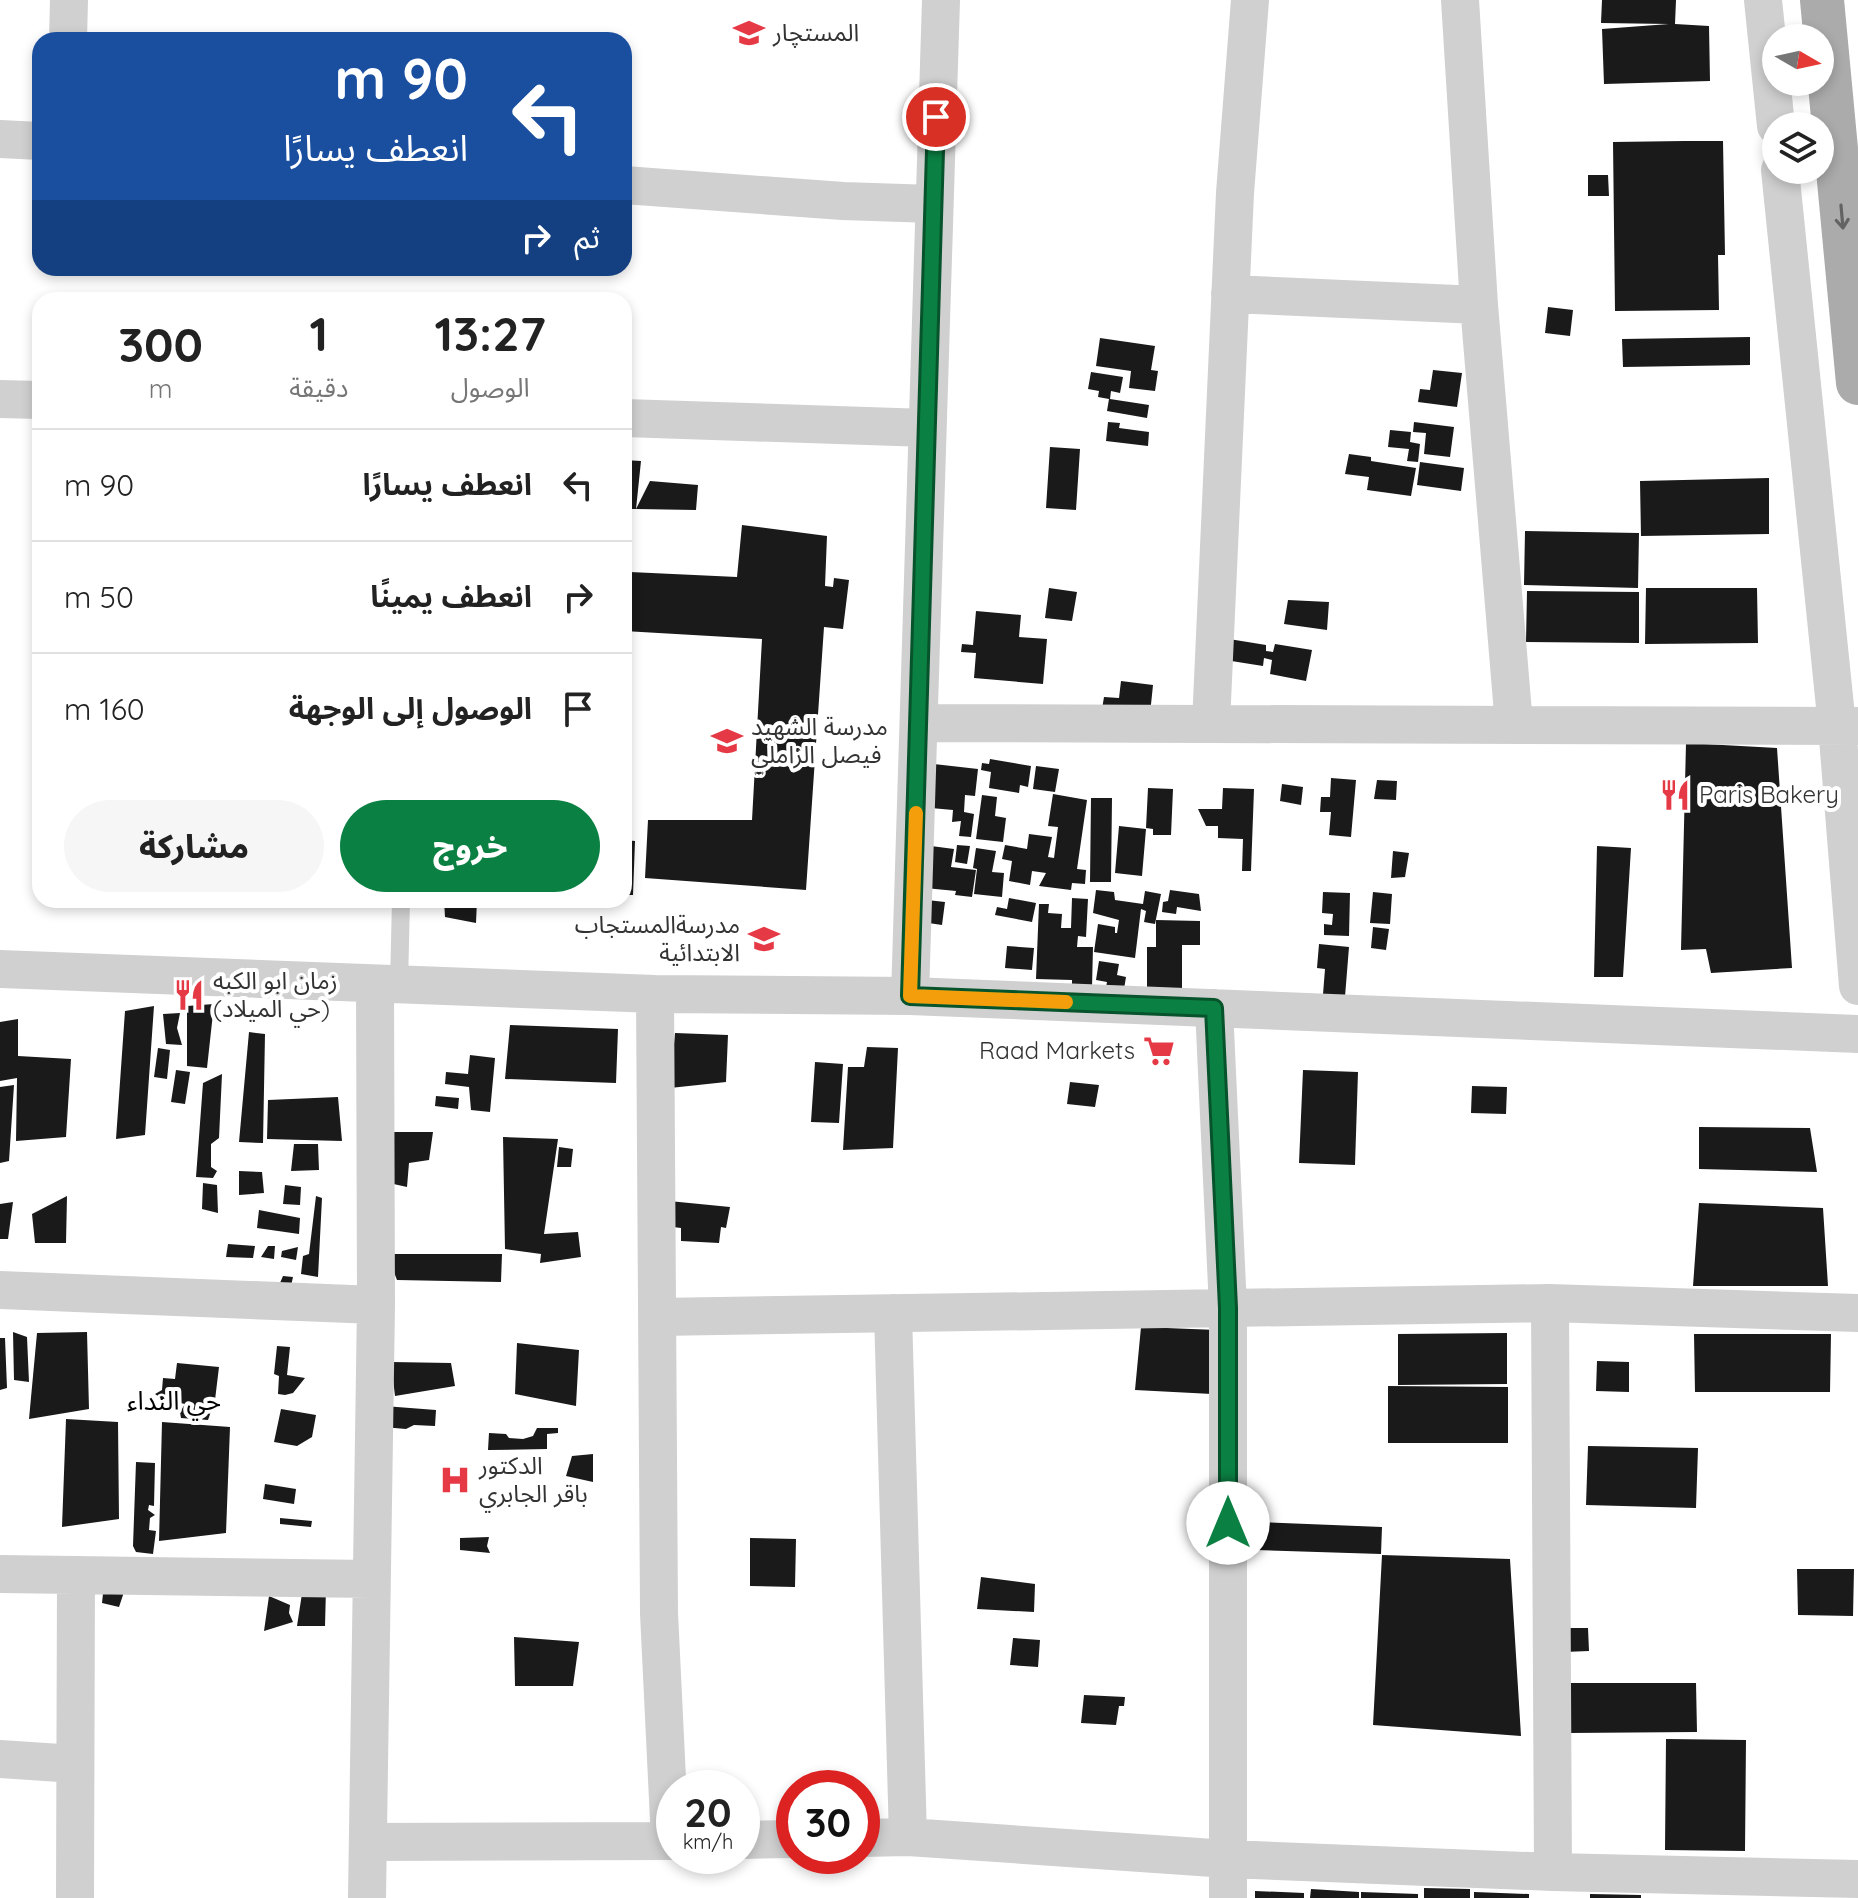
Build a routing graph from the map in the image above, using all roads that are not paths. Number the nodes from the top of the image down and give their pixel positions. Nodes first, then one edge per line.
1 (69, 0) edge
2 (941, 0) edge
3 (1250, 0) edge
4 (1460, 0) edge
5 (1763, 0) edge
6 (1822, 0) edge
7 (68, 32) edge
8 (1775, 112) edge
9 (0, 139) edge
10 (32, 141) edge
11 (1782, 184) edge
12 (632, 186) edge
13 (933, 204) junction
14 (1230, 294) junction
15 (1479, 305) junction
16 (1858, 383) edge
17 (0, 399) edge
18 (32, 400) edge
19 (632, 418) edge
20 (927, 428) junction
21 (919, 723) junction
22 (1211, 724) junction
23 (1514, 725) junction
24 (1847, 726) edge
25 (400, 908) edge
26 (0, 969) edge
27 (387, 985) junction
28 (1858, 986) edge
29 (655, 994) junction
30 (910, 996) junction
31 (1214, 1008) junction
32 (1858, 1034) edge
33 (0, 1290) edge
34 (1550, 1303) junction
35 (376, 1305) junction
36 (1228, 1308) junction
37 (893, 1313) junction
38 (1858, 1313) edge
39 (658, 1317) junction
40 (0, 1574) edge
41 (76, 1575) junction
42 (371, 1579) junction
43 (0, 1759) edge
44 (75, 1764) junction
45 (668, 1770) edge
46 (908, 1837) junction
47 (880, 1838) edge
48 (656, 1841) edge
49 (368, 1842) junction
50 (1228, 1859) junction
51 (1553, 1872) junction
52 (1858, 1879) edge
53 (75, 1898) edge
54 (367, 1898) edge
55 (1228, 1898) edge

1 - 7 street
2 - 13 street
3 - 14 street
4 - 15 street
5 - 8 street
6 -> 16 main road
9 - 10 street
11 - 24 street
12 - 13 street
13 - 20 street
14 - 15 street
14 - 22 street
15 - 23 street
17 - 18 street
19 - 20 street
20 - 21 street
21 - 22 street
21 - 30 street
22 - 23 street
23 - 24 street
24 - 28 street
25 - 27 lane
26 - 27 street
27 - 29 street
27 - 35 street
29 - 30 street
29 - 39 street
30 - 31 street
31 - 32 street
31 - 36 street
33 - 35 street
34 - 36 street
34 - 38 street
34 - 51 street
35 - 42 street
36 - 37 street
36 - 50 street
37 - 39 street
37 - 46 street
39 - 45 street
40 - 41 street
41 - 42 street
41 - 44 street
42 - 49 street
43 - 44 street
44 - 53 street
46 - 47 street
46 - 50 street
48 - 49 street
49 - 54 street
50 - 51 street
50 - 55 street
51 - 52 street

